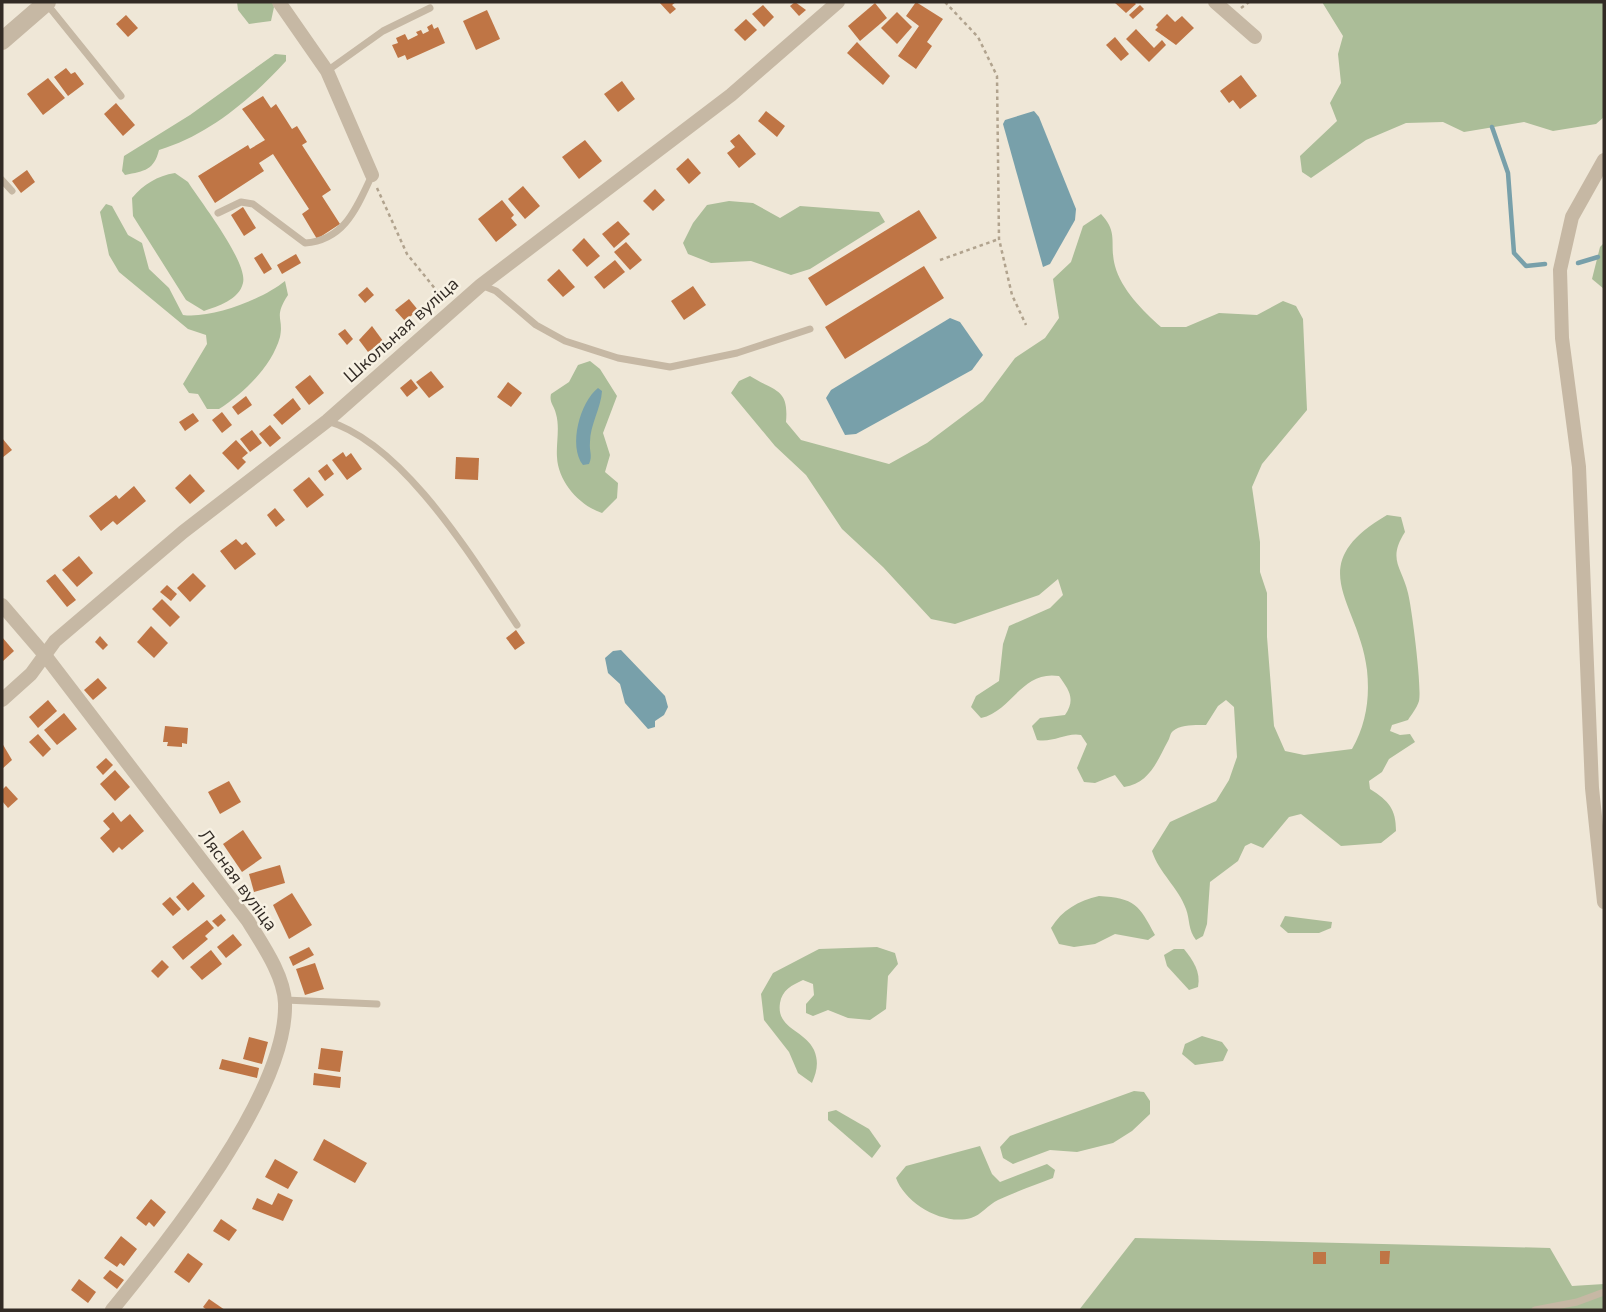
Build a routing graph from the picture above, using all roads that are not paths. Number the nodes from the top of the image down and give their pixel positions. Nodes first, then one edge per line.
1 (46, 2) edge
2 (279, 2) edge
3 (838, 2) edge
4 (1214, 2) edge
5 (430, 8) dead end
6 (1255, 37) dead end
7 (2, 41) edge
8 (327, 71) junction
9 (121, 96) dead end
10 (1604, 160) edge
11 (372, 175) joint
12 (2, 180) edge
13 (12, 191) dead end
14 (218, 213) dead end
15 (481, 285) junction
16 (810, 329) dead end
17 (327, 421) junction
18 (2, 605) edge
19 (517, 625) dead end
20 (44, 654) junction
21 (2, 701) edge
22 (1604, 902) edge
23 (285, 1000) junction
24 (377, 1004) dead end
25 (1604, 1292) edge
26 (112, 1310) edge
27 (1535, 1310) edge

1 - 7 street
1 - 9 lane
2 - 8 street
3 - 15 street, Школьная вуліца
4 - 6 street
5 - 8 lane
8 - 11 street
10 - 22 street
11 - 14 lane
12 - 13 lane
15 - 16 lane
15 - 17 street, Школьная вуліца
17 - 19 lane
17 - 20 street, Школьная вуліца
18 - 20 street, Лясная вуліца
20 - 21 street, Школьная вуліца
20 - 23 street, Лясная вуліца
23 - 24 lane
23 - 26 street, Лясная вуліца
25 - 27 lane

